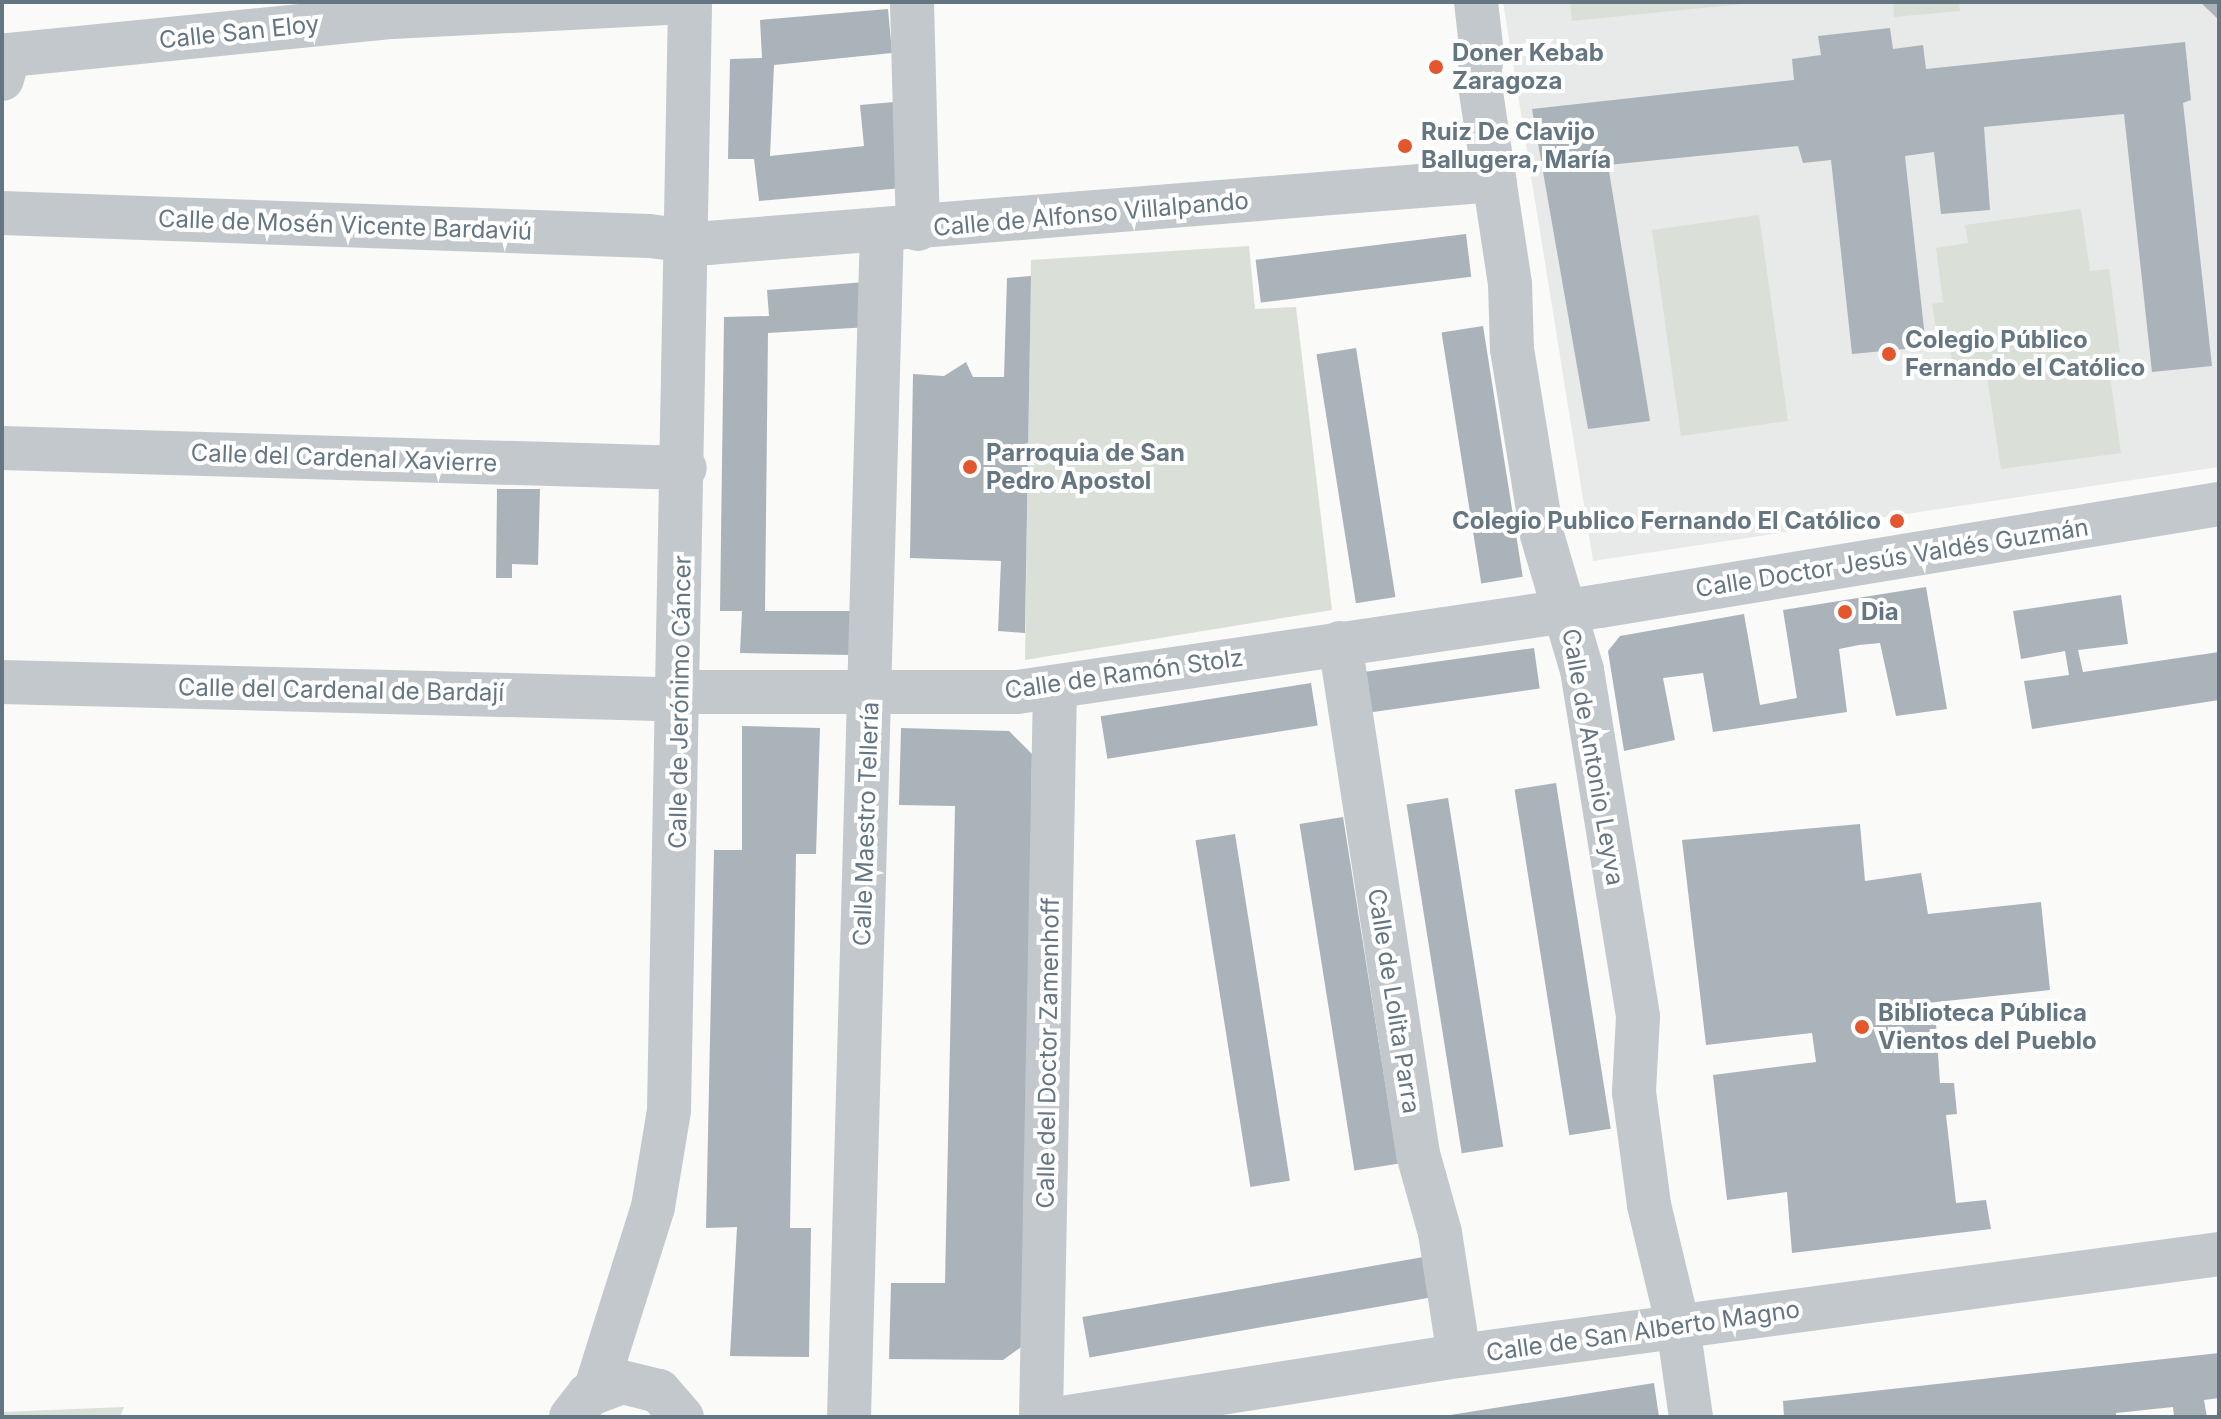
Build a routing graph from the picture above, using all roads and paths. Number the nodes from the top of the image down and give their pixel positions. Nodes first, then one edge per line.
1 (688, 2) edge
2 (912, 2) edge
3 (1476, 2) edge
4 (390, 10) edge
5 (2, 79) edge
6 (1494, 180) junction
7 (2, 213) edge
8 (900, 230) junction
9 (688, 241) junction
10 (2, 448) edge
11 (685, 468) junction
12 (2219, 504) edge
13 (1565, 612) junction
14 (1340, 643) junction
15 (2, 682) edge
16 (1055, 688) junction
17 (869, 691) junction
18 (680, 695) junction
19 (2219, 1254) edge
20 (1678, 1326) junction
21 (1459, 1356) junction
22 (583, 1404) edge
23 (682, 1417) edge
24 (849, 1417) edge
25 (1041, 1417) edge
26 (1068, 1417) edge
27 (1691, 1417) edge

1 - 4 street, Calle San Eloy
1 - 9 street, Calle de Jerónimo Cáncer
2 - 8 street, Calle Maestro Tellería
3 - 6 street, Calle de Antonio Leyva
4 - 5 street, Calle San Eloy
6 - 8 street, Calle de Alfonso Villalpando
6 - 13 street, Calle de Antonio Leyva
7 - 9 street, Calle de Mosén Vicente Bardaviú
8 - 9 street, Calle de Alfonso Villalpando
8 - 17 street, Calle Maestro Tellería
9 - 11 street, Calle de Jerónimo Cáncer
10 - 11 street, Calle del Cardenal Xavierre
11 - 18 street, Calle de Jerónimo Cáncer
12 - 13 street, Calle Doctor Jesús Valdés Guzmán
13 - 14 street, Calle de Ramón Stolz
13 - 20 street, Calle de Antonio Leyva
14 - 16 street, Calle de Ramón Stolz
14 - 21 street, Calle de Lolita Parra
15 - 18 street, Calle del Cardenal de Bardají
16 - 17 street, Calle de Ramón Stolz
16 - 25 street, Calle del Doctor Zamenhoff
17 - 18 street, Calle de Ramón Stolz
17 - 24 street, Calle Maestro Tellería
18 - 22 street, Calle de Jerónimo Cáncer
19 - 20 street, Calle de San Alberto Magno
20 - 21 street, Calle de San Alberto Magno
20 - 27 street, Calle de Antonio Leyva
21 - 26 street, Calle de San Alberto Magno
22 - 23 street

